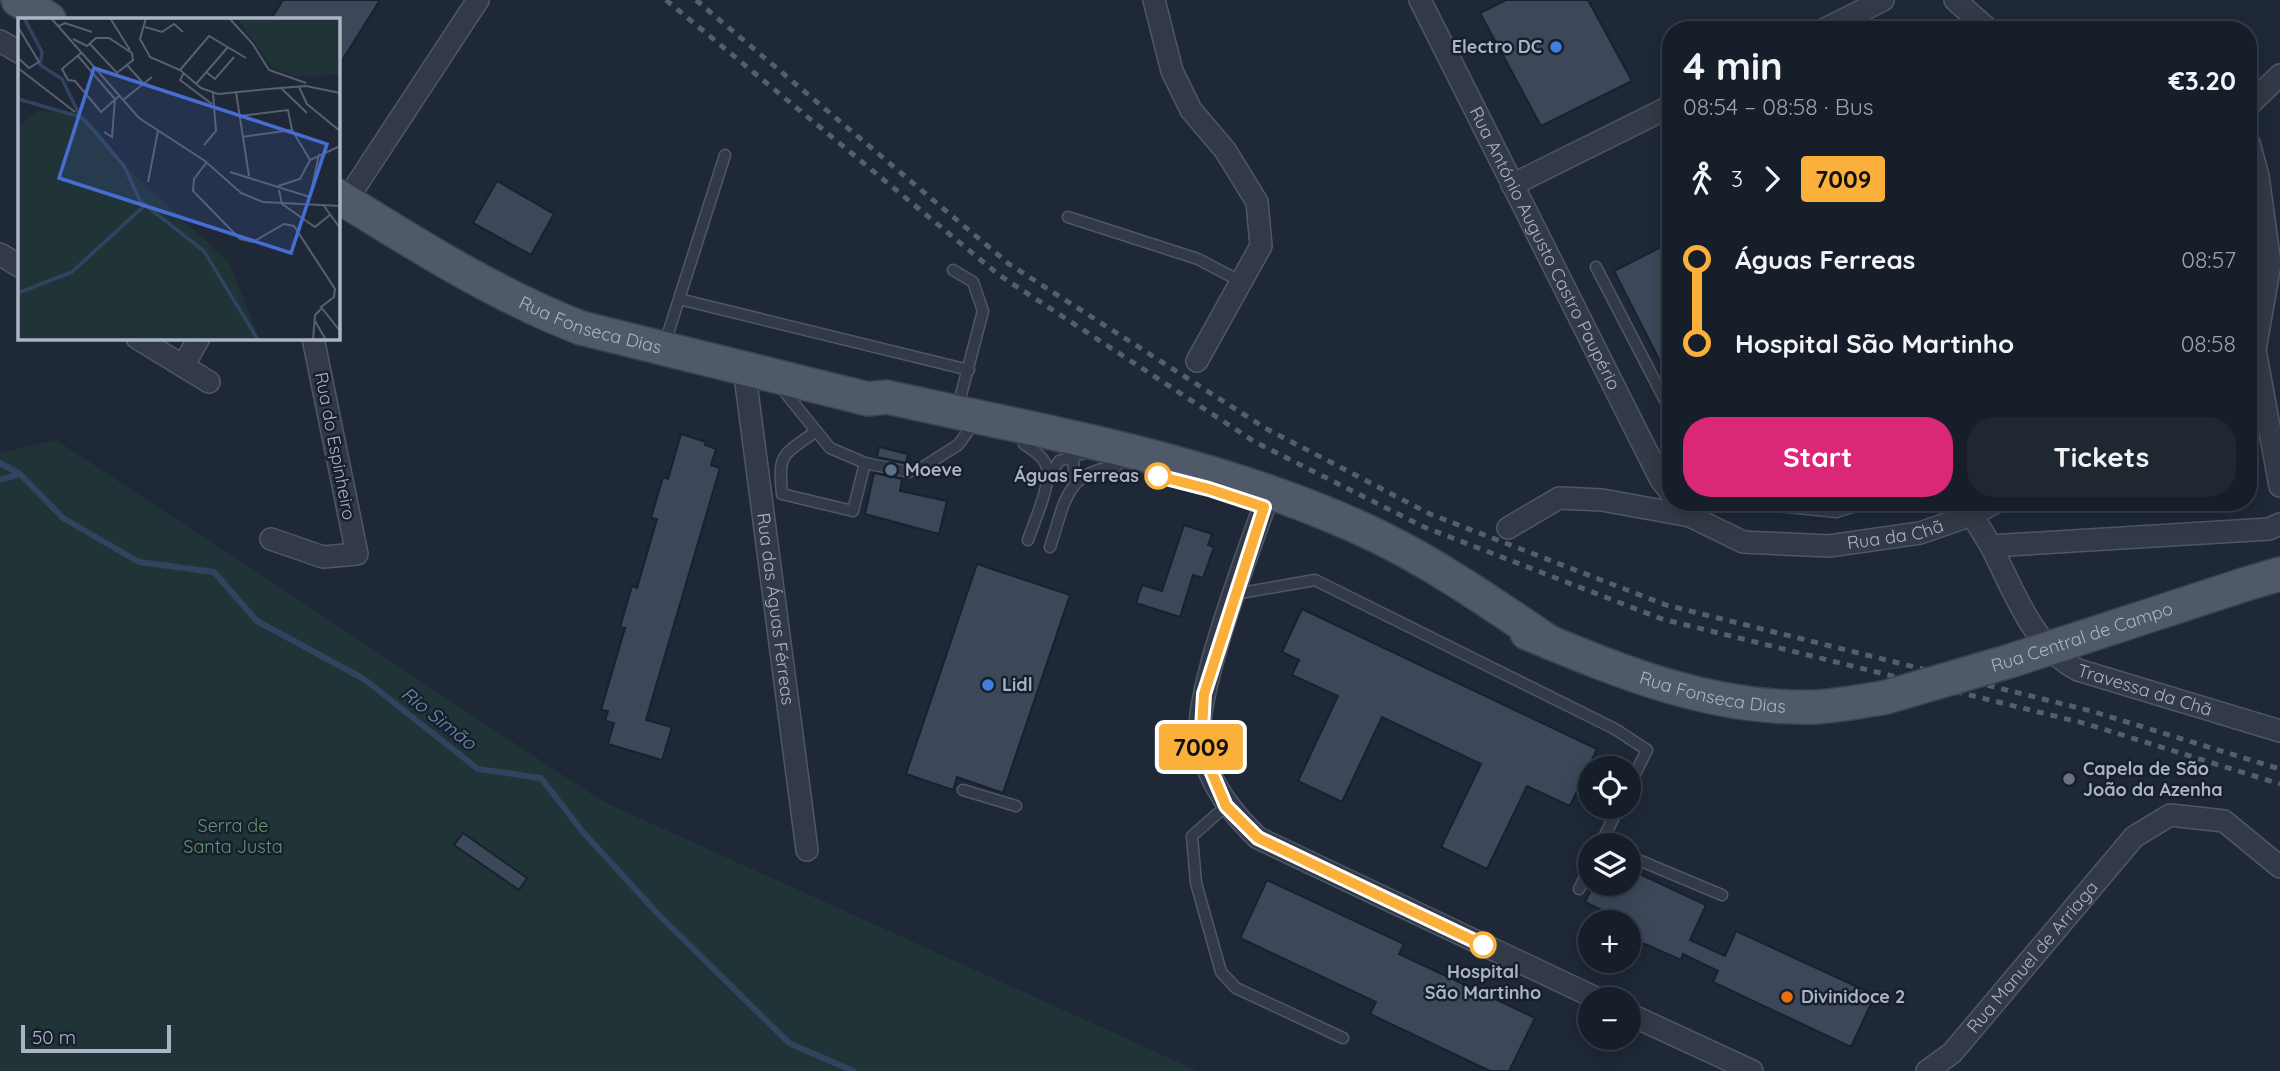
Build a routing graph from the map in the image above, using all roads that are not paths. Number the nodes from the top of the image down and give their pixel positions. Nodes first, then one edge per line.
1 (18, 0) edge
2 (478, 0) edge
3 (1154, 0) edge
4 (1883, 0) edge
5 (1955, 0) edge
6 (1423, 1) edge
7 (48, 18) edge
8 (1841, 21) edge
9 (1979, 21) edge
10 (0, 41) edge
11 (18, 51) edge
12 (2280, 75) edge
13 (2257, 97) edge
14 (1662, 110) edge
15 (725, 155) dead end
16 (2257, 172) edge
17 (1512, 185) junction
18 (342, 198) edge
19 (1068, 217) dead end
20 (0, 254) edge
21 (18, 265) edge
22 (1596, 267) dead end
23 (953, 270) dead end
24 (1240, 281) junction
25 (679, 299) junction
26 (2257, 307) edge
27 (140, 340) edge
28 (198, 340) edge
29 (313, 340) edge
30 (663, 349) junction
31 (1197, 361) dead end
32 (2257, 362) edge
33 (183, 366) junction
34 (969, 370) junction
35 (758, 372) junction
36 (209, 383) dead end
37 (1662, 395) edge
38 (964, 419) junction
39 (814, 432) junction
40 (1028, 437) junction
41 (1159, 459) junction
42 (865, 463) junction
43 (1072, 469) junction
44 (1047, 481) junction
45 (1662, 481) edge
46 (2280, 486) edge
47 (1257, 496) junction
48 (1662, 507) edge
49 (1689, 511) edge
50 (1980, 511) edge
51 (1972, 515) junction
52 (2280, 524) edge
53 (1508, 528) dead end
54 (271, 539) dead end
55 (1028, 540) dead end
56 (1991, 546) junction
57 (1050, 547) dead end
58 (2280, 573) edge
59 (1235, 594) junction
60 (1549, 642) junction
61 (1883, 698) joint
62 (2280, 731) edge
63 (1641, 762) edge
64 (963, 790) dead end
65 (1016, 806) dead end
66 (1226, 806) junction
67 (807, 850) dead end
68 (1641, 861) edge
69 (2280, 866) edge
70 (1722, 895) dead end
71 (1578, 990) edge
72 (1641, 1020) edge
73 (1343, 1038) dead end
74 (1752, 1071) edge
75 (1927, 1071) edge

1 - 7 main road
2 - 18 street
3 - 24 street
4 - 8 street
5 - 9 street
6 - 17 street, Rua António Augusto Castro Paupério
10 - 11 street
12 - 13 street
14 - 17 street
15 - 25 lane
16 - 26 street
17 - 45 street, Rua António Augusto Castro Paupério
18 - 30 main road, Rua Fonseca Dias
19 - 24 lane
20 - 21 street
22 - 37 lane
23 - 34 lane
24 - 31 street
25 - 30 lane
25 - 34 lane
27 - 33 street
28 - 33 street
29 - 54 street, Rua do Espinheiro
30 - 35 main road, Rua Fonseca Dias
32 - 46 street
33 - 36 street
34 - 38 lane
35 - 38 main road, Rua Fonseca Dias
35 - 39 lane
35 - 67 street, Rua das Águas Férreas
38 - 40 main road, Rua Fonseca Dias
38 - 42 lane
39 - 42 lane
39 - 42 lane
40 - 41 main road, Rua Fonseca Dias
40 - 43 main road, Rua Fonseca Dias
40 - 44 lane
41 - 43 lane
41 - 47 main road, Rua Fonseca Dias
43 - 44 lane
43 - 47 main road, Rua Fonseca Dias
43 - 57 lane
44 - 55 lane
47 - 59 street
47 - 60 main road, Rua Fonseca Dias
47 - 60 main road, Rua Fonseca Dias
48 - 53 street, Rua da Chã
49 - 51 street, Rua da Chã
50 - 51 street, Rua da Chã
51 - 56 street
52 - 56 street
56 - 62 street, Travessa da Chã
58 - 61 main road, Rua Central de Campo, bridge
59 - 63 lane
59 - 66 street
60 - 61 main road, Rua Fonseca Dias
64 - 65 lane
66 - 71 street
66 - 73 lane
68 - 70 lane
69 - 75 street, Rua Manuel de Arriaga
72 - 74 street

